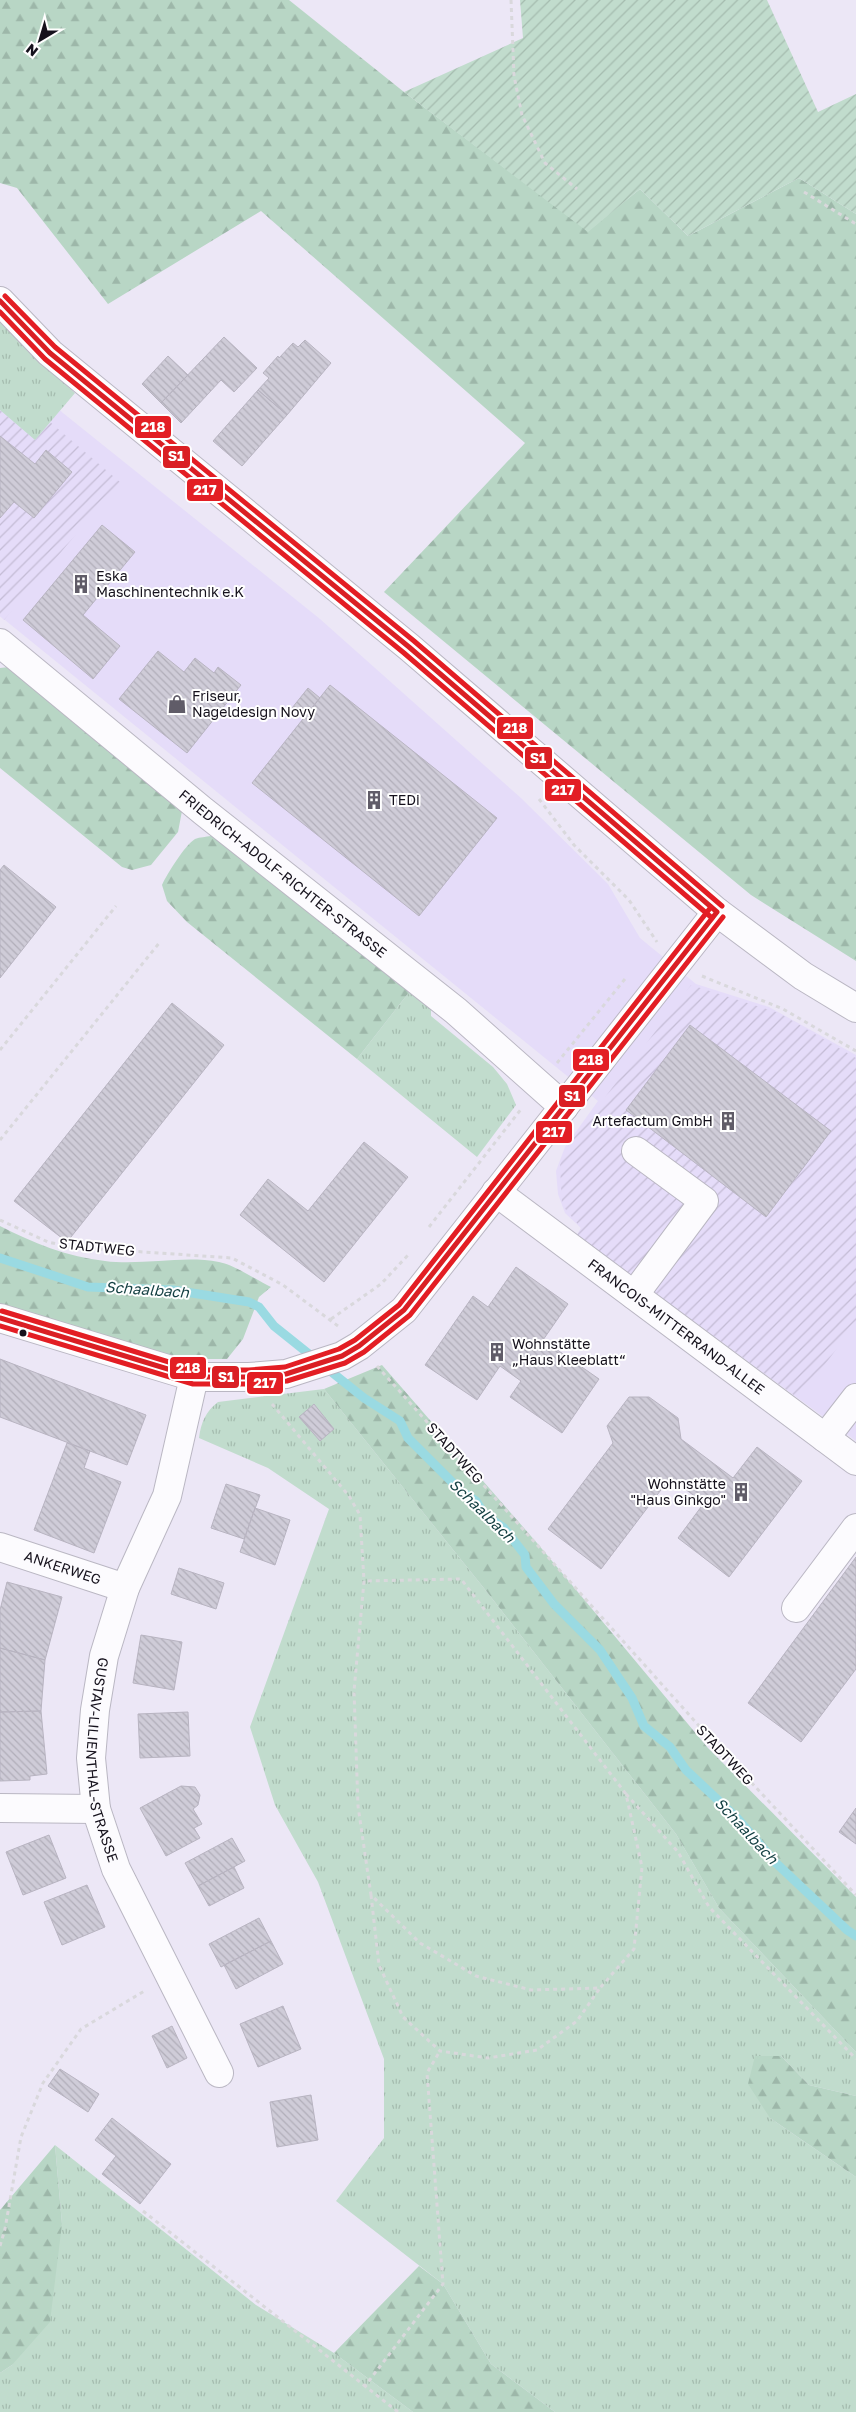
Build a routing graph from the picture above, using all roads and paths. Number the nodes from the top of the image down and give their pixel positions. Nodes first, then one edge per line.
1 (511, 0) edge
2 (577, 189) dead end
3 (804, 192) dead end
4 (856, 224) edge
5 (0, 301) edge
6 (0, 643) edge
7 (534, 792) dead end
8 (116, 906) dead end
9 (717, 912) junction
10 (160, 942) dead end
11 (680, 958) junction
12 (631, 971) dead end
13 (856, 1008) edge
14 (0, 1050) edge
15 (856, 1051) edge
16 (540, 1084) junction
17 (564, 1107) junction
18 (0, 1140) edge
19 (636, 1151) dead end
20 (496, 1192) junction
21 (0, 1220) edge
22 (427, 1230) dead end
23 (415, 1246) dead end
24 (634, 1295) junction
25 (0, 1318) edge
26 (331, 1319) junction
27 (350, 1351) junction
28 (194, 1377) junction
29 (249, 1377) junction
30 (856, 1398) edge
31 (826, 1438) junction
32 (856, 1461) edge
33 (856, 1528) edge
34 (0, 1547) edge
35 (364, 1581) junction
36 (125, 1588) junction
37 (796, 1608) dead end
38 (626, 1794) junction
39 (0, 1808) edge
40 (96, 1809) junction
41 (371, 1895) junction
42 (856, 1895) edge
43 (170, 1976) junction
44 (600, 1988) junction
45 (440, 2051) junction
46 (856, 2059) edge
47 (219, 2073) dead end
48 (142, 2211) dead end
49 (0, 2246) edge
50 (364, 2386) junction
51 (398, 2412) edge

1 - 2 path
3 - 4 path
5 - 9 street
6 - 16 street, FRIEDRICH-ADOLF-RICHTER-STRASSE
7 - 11 path
8 - 14 path
9 - 11 street
9 - 13 street
10 - 18 path
11 - 15 path
11 - 17 street
12 - 16 path
16 - 17 street, FRIEDRICH-ADOLF-RICHTER-STRASSE
16 - 22 path
17 - 20 street
19 - 24 street
20 - 24 street, FRANCOIS-MITTERRAND-ALLEE
20 - 27 street
21 - 26 path, STADTWEG
23 - 26 path
24 - 31 street, FRANCOIS-MITTERRAND-ALLEE
25 - 28 street
26 - 27 path, STADTWEG
27 - 29 street
27 - 42 path, STADTWEG
28 - 29 street
28 - 36 street, GUSTAV-LILIENTHAL-STRASSE
29 - 35 path
30 - 31 street
31 - 32 street, FRANCOIS-MITTERRAND-ALLEE
33 - 37 street
34 - 36 street, ANKERWEG
35 - 38 path
35 - 41 path
36 - 40 street, GUSTAV-LILIENTHAL-STRASSE
38 - 44 path
38 - 46 path
39 - 40 street
40 - 43 street, GUSTAV-LILIENTHAL-STRASSE
41 - 44 path
41 - 45 path
43 - 47 street, GUSTAV-LILIENTHAL-STRASSE
43 - 49 path
44 - 45 path
45 - 50 path
48 - 50 path
50 - 51 path

